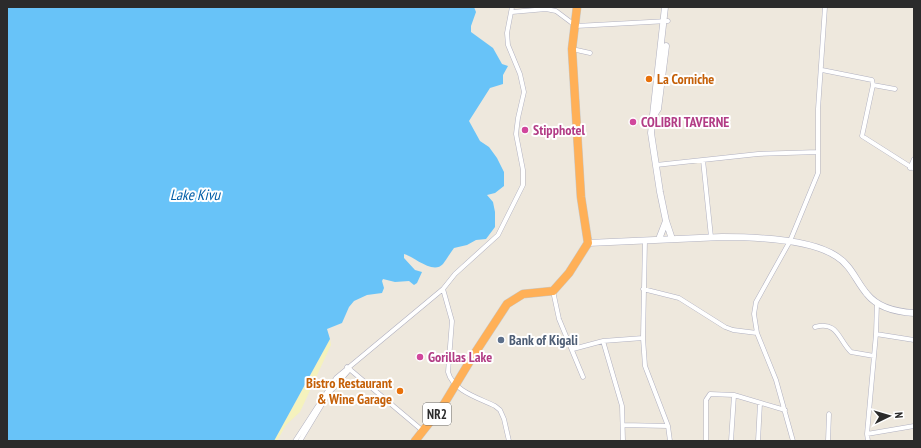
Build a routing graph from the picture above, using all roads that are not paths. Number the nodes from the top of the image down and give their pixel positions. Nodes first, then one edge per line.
1 (512, 7) edge
2 (577, 7) edge
3 (665, 7) edge
4 (669, 7) edge
5 (825, 7) edge
6 (512, 12) junction
7 (666, 21) junction
8 (576, 26) junction
9 (572, 49) junction
10 (590, 54) dead end
11 (822, 70) junction
12 (873, 85) junction
13 (895, 89) dead end
14 (818, 152) junction
15 (914, 159) edge
16 (703, 160) junction
17 (656, 165) junction
18 (912, 168) edge
19 (666, 221) junction
20 (711, 237) junction
21 (645, 239) junction
22 (660, 239) junction
23 (672, 239) junction
24 (790, 241) junction
25 (588, 243) junction
26 (443, 289) junction
27 (643, 289) junction
28 (553, 290) junction
29 (877, 303) junction
30 (914, 313) edge
31 (815, 327) dead end
32 (757, 333) junction
33 (876, 334) junction
34 (643, 338) junction
35 (914, 340) edge
36 (603, 341) junction
37 (573, 349) junction
38 (874, 356) junction
39 (348, 369) junction
40 (583, 377) dead end
41 (456, 386) junction
42 (734, 395) junction
43 (760, 403) junction
44 (785, 410) junction
45 (829, 414) dead end
46 (310, 421) junction
47 (623, 425) junction
48 (668, 426) junction
49 (914, 426) edge
50 (423, 431) junction
51 (867, 434) junction
52 (295, 441) edge
53 (300, 441) edge
54 (415, 441) edge
55 (509, 441) edge
56 (623, 441) edge
57 (670, 441) edge
58 (706, 441) edge
59 (731, 441) edge
60 (758, 441) edge
61 (793, 441) edge
62 (828, 441) edge
63 (868, 441) edge

1 - 6 street
2 - 8 highway
3 - 7 street
4 - 7 street
5 - 11 street
6 - 8 street
6 - 26 street
7 - 8 street
7 - 17 street
8 - 9 highway
9 - 10 street
9 - 25 highway
11 - 12 street
11 - 14 street
12 - 13 street
12 - 18 street
14 - 16 street
14 - 24 street
15 - 18 street
16 - 17 street
16 - 20 street
17 - 19 street
19 - 22 street
19 - 23 street
20 - 23 street
20 - 24 street
21 - 22 street
21 - 25 street
21 - 27 street
22 - 23 street
24 - 29 street
24 - 32 street
25 - 28 highway
26 - 39 street
26 - 41 street
27 - 32 street
27 - 34 street
28 - 37 street
28 - 41 highway
29 - 30 street
29 - 33 street
31 - 38 street
32 - 44 street
33 - 35 street
33 - 38 street
34 - 36 street
34 - 48 street
36 - 37 street
36 - 47 street
37 - 40 street
38 - 51 street
39 - 46 street
39 - 50 street
41 - 50 highway, NR2
41 - 55 street
42 - 43 street
42 - 58 street
42 - 59 street
43 - 44 street
43 - 60 street
44 - 61 street
45 - 62 street
46 - 52 street
46 - 53 street
47 - 48 street
47 - 56 street
48 - 57 street
49 - 51 street
50 - 54 highway, NR2
51 - 63 street

